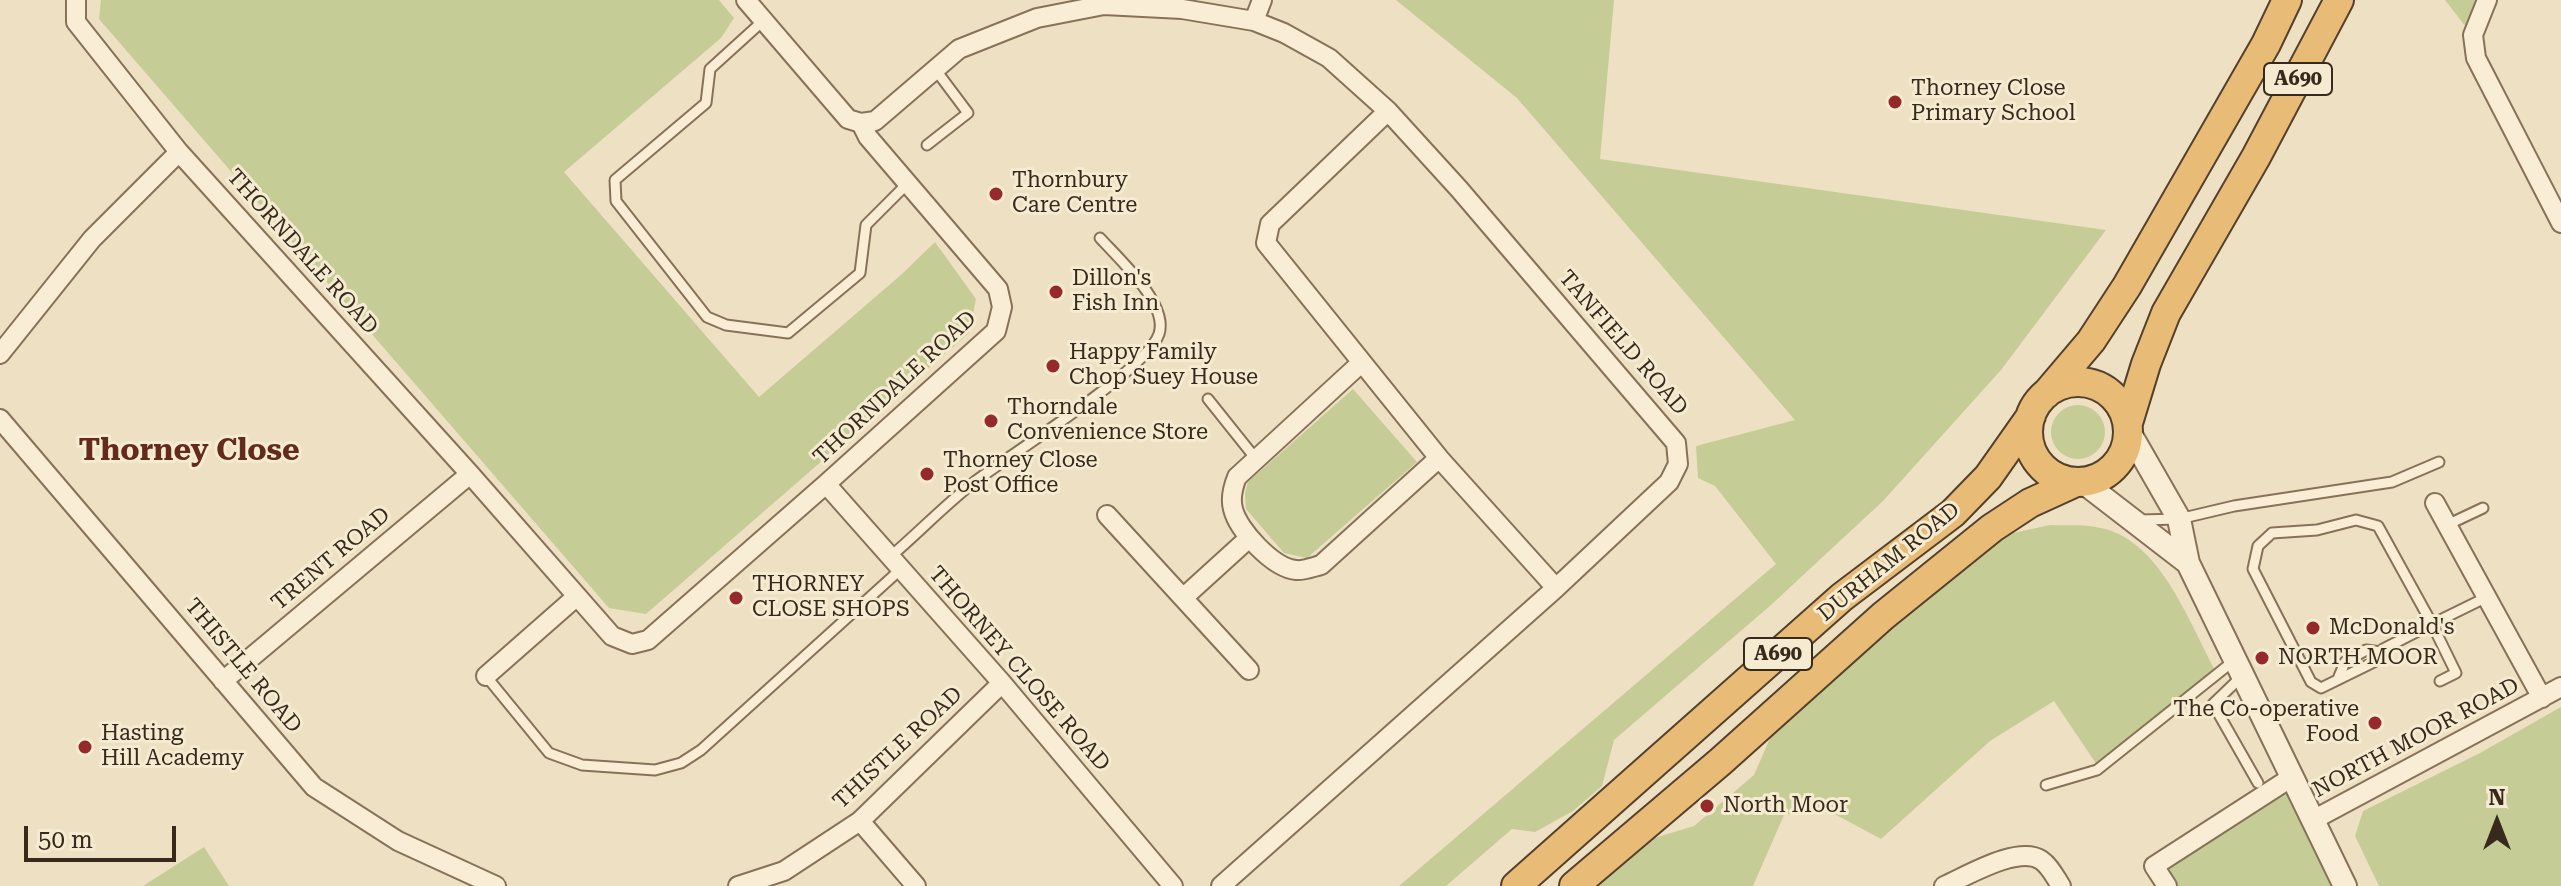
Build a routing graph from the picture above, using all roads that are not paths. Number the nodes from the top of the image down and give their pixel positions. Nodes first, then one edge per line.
1 (76, 0) edge
2 (746, 0) edge
3 (1262, 0) edge
4 (2287, 0) edge
5 (2339, 0) edge
6 (2487, 0) edge
7 (1104, 2) edge
8 (764, 20) junction
9 (1254, 21) junction
10 (935, 69) junction
11 (1388, 111) junction
12 (861, 123) junction
13 (927, 145) dead end
14 (179, 152) junction
15 (908, 183) junction
16 (2561, 223) edge
17 (1100, 238) dead end
18 (0, 354) edge
19 (1361, 363) junction
20 (1208, 399) dead end
21 (2039, 405) junction
22 (0, 419) edge
23 (2128, 426) junction
24 (1439, 458) junction
25 (1256, 459) junction
26 (2439, 462) dead end
27 (470, 474) junction
28 (2079, 482) junction
29 (826, 484) junction
30 (2435, 503) dead end
31 (2483, 508) dead end
32 (1107, 515) dead end
33 (2179, 519) junction
34 (2133, 520) junction
35 (2447, 525) junction
36 (1249, 538) junction
37 (896, 563) junction
38 (2188, 563) junction
39 (1556, 588) junction
40 (576, 597) junction
41 (2487, 597) junction
42 (1183, 598) junction
43 (2432, 624) junction
44 (2239, 667) junction
45 (1249, 670) dead end
46 (486, 676) joint
47 (223, 681) junction
48 (2440, 681) dead end
49 (1002, 683) junction
50 (2561, 687) edge
51 (2542, 698) junction
52 (2292, 777) junction
53 (2258, 783) dead end
54 (2046, 785) dead end
55 (2313, 820) junction
56 (860, 821) junction
57 (489, 885) edge
58 (738, 886) edge
59 (916, 886) edge
60 (1173, 886) edge
61 (1221, 886) edge
62 (1516, 886) edge
63 (1574, 886) edge
64 (1944, 886) edge
65 (2061, 886) edge
66 (2167, 886) edge
67 (2345, 886) edge

1 - 14 street, THORNDALE ROAD
2 - 8 street, THORNDALE ROAD
3 - 9 street
4 - 21 highway, DURHAM ROAD / A690
5 - 23 highway, DURHAM ROAD / A690
6 - 16 street
7 - 9 street, TANFIELD ROAD
7 - 10 street, TANFIELD ROAD
8 - 12 street, THORNDALE ROAD
8 - 15 lane
9 - 11 street, TANFIELD ROAD
10 - 12 street, TANFIELD ROAD
10 - 13 lane
11 - 19 street
11 - 39 street, TANFIELD ROAD
12 - 15 street, THORNDALE ROAD
14 - 18 street
14 - 27 street, THORNDALE ROAD
15 - 29 street, THORNDALE ROAD
17 - 37 lane
19 - 24 street
19 - 25 street
20 - 25 lane
21 - 23 highway
21 - 28 highway
21 - 62 highway, DURHAM ROAD / A690
22 - 47 street, THISTLE ROAD
23 - 28 highway, DURHAM ROAD
23 - 33 street
24 - 36 street
24 - 39 street
25 - 36 street
26 - 33 lane
27 - 40 street, THORNDALE ROAD
27 - 47 street, TRENT ROAD
28 - 34 street
28 - 63 highway, DURHAM ROAD / A690
29 - 37 street, THORNEY CLOSE ROAD
29 - 40 street, THORNDALE ROAD
30 - 35 street, NORTH MOOR ROAD
31 - 35 lane
32 - 42 street
33 - 34 lane
33 - 38 street
34 - 38 street
35 - 41 street, NORTH MOOR ROAD
36 - 42 street
37 - 46 lane
37 - 49 street, THORNEY CLOSE ROAD
38 - 44 street
39 - 61 street, TANFIELD ROAD
40 - 46 street
41 - 43 lane
41 - 51 street, NORTH MOOR ROAD
42 - 45 street
43 - 43 lane
43 - 48 lane
44 - 52 street
44 - 53 lane
44 - 54 lane
47 - 57 street, THISTLE ROAD
49 - 56 street, THISTLE ROAD
49 - 60 street, THORNEY CLOSE ROAD
50 - 51 street, NORTH MOOR ROAD
51 - 55 street, NORTH MOOR ROAD
52 - 55 street
52 - 66 street
55 - 67 street
56 - 58 street, THISTLE ROAD
56 - 59 street
64 - 65 street

